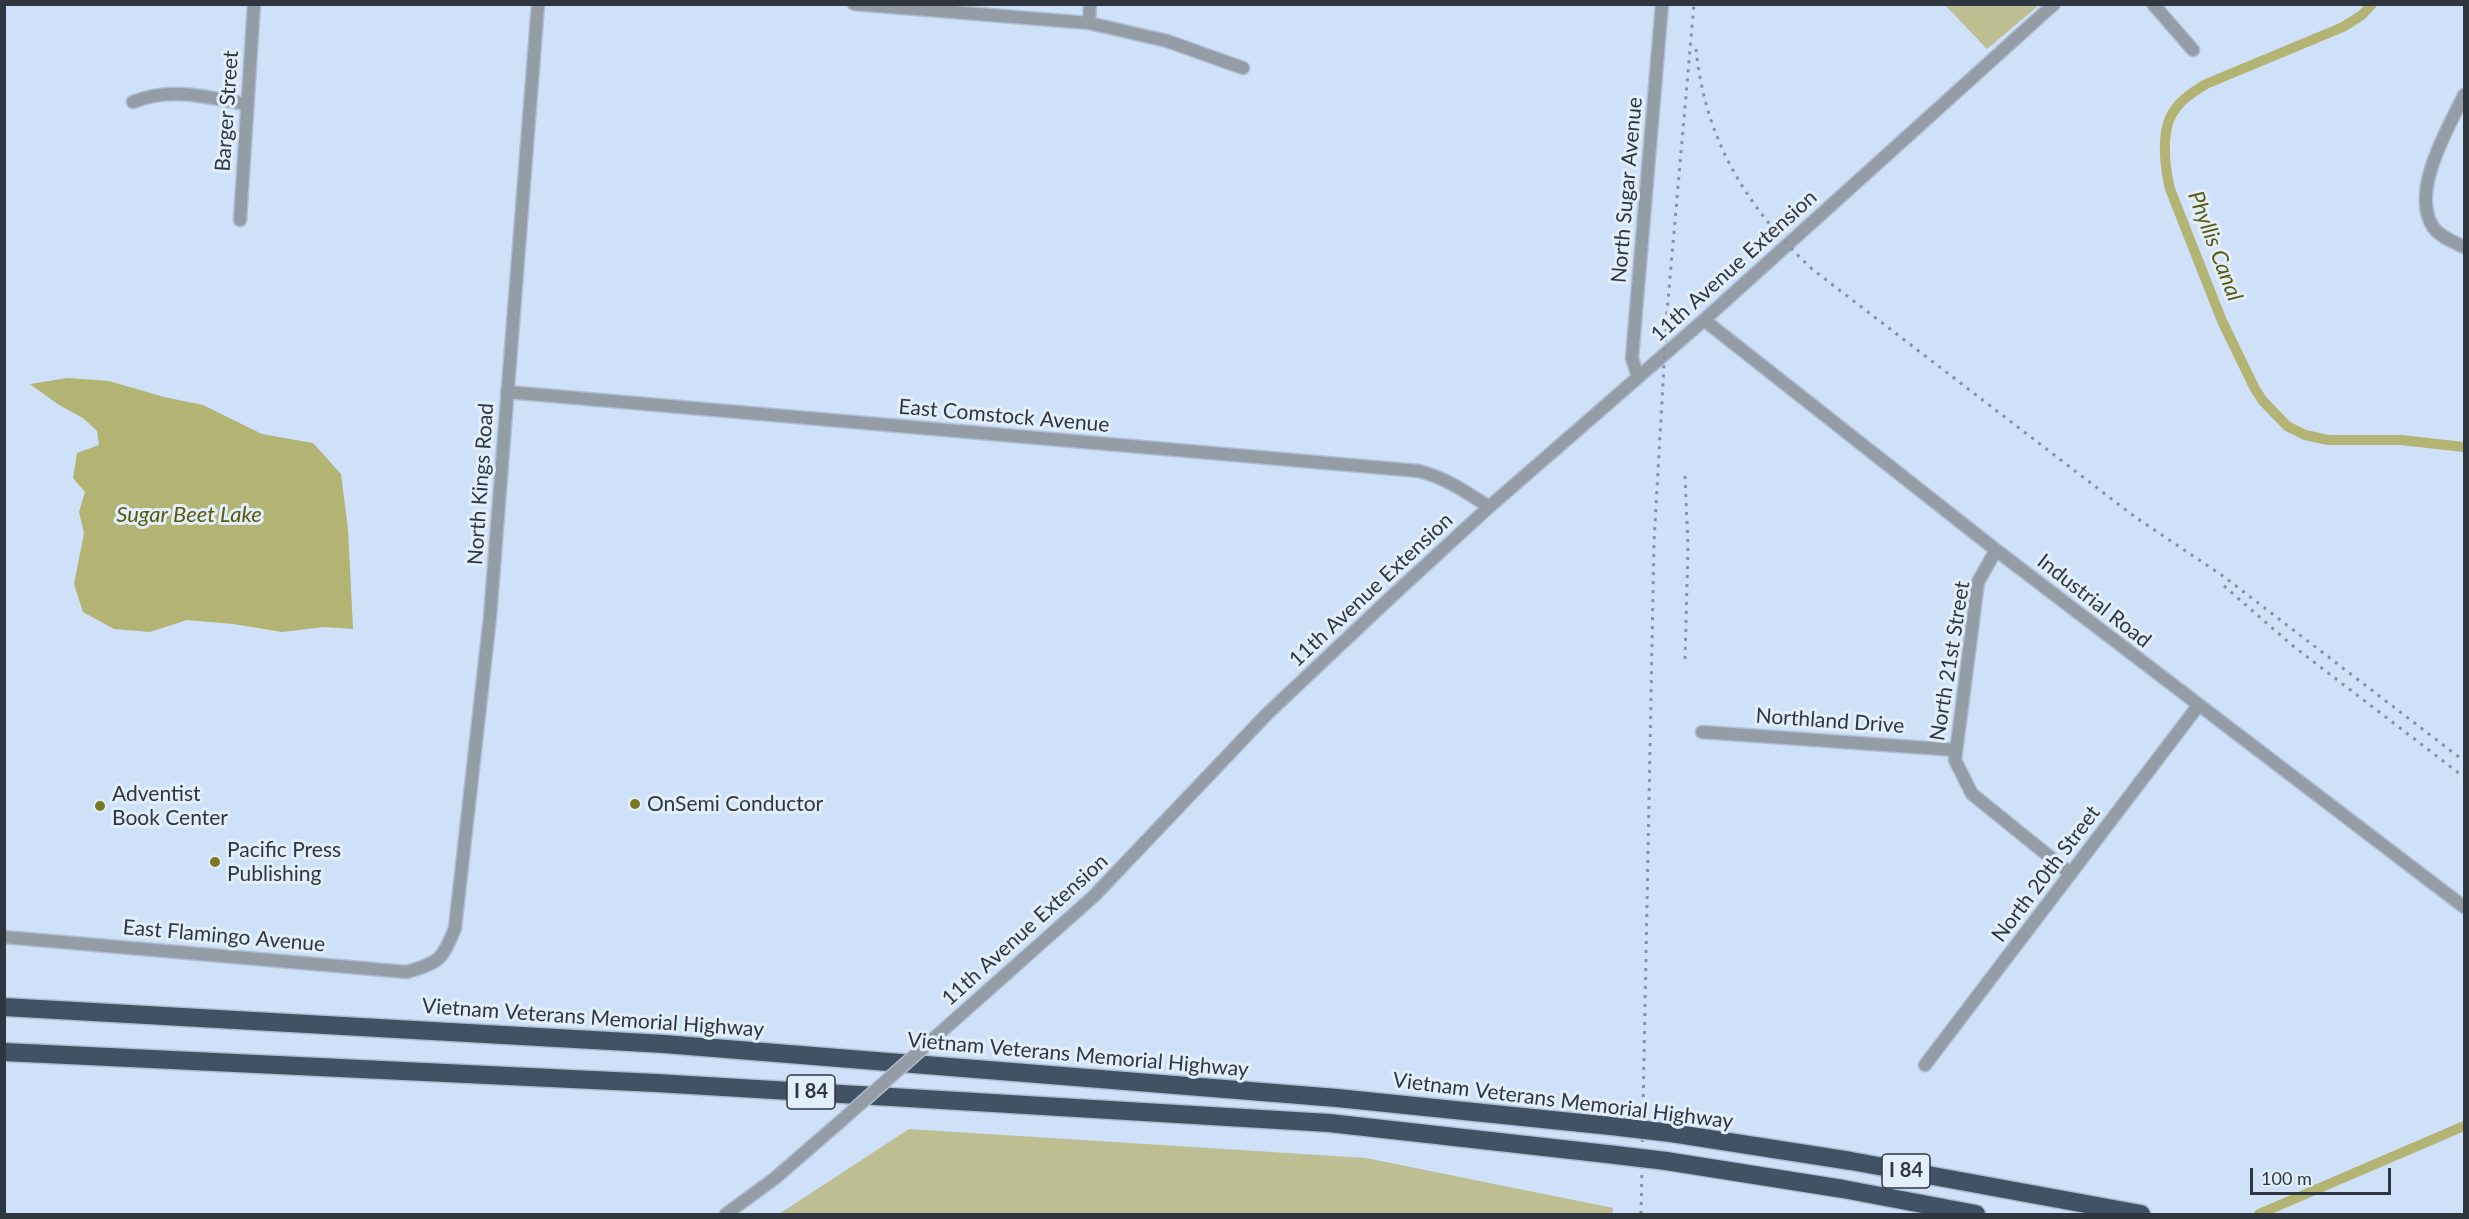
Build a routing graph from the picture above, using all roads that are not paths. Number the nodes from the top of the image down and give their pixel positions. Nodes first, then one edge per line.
1 (254, 4) edge
2 (538, 4) edge
3 (854, 4) edge
4 (1090, 4) edge
5 (1662, 4) edge
6 (2054, 4) edge
7 (2153, 4) edge
8 (1089, 23) junction
9 (2193, 50) dead end
10 (1243, 68) dead end
11 (2464, 95) edge
12 (133, 102) dead end
13 (247, 104) junction
14 (240, 220) dead end
15 (2464, 247) edge
16 (1704, 320) junction
17 (1638, 377) junction
18 (507, 392) junction
19 (1489, 507) junction
20 (1996, 550) junction
21 (2198, 706) junction
22 (1702, 732) dead end
23 (1956, 750) junction
24 (2071, 874) junction
25 (2464, 907) edge
26 (4, 937) edge
27 (438, 960) joint
28 (4, 1007) edge
29 (4, 1052) edge
30 (1925, 1065) dead end
31 (726, 1215) edge
32 (1976, 1215) edge
33 (2141, 1215) edge

1 - 13 street, Barger Street
2 - 18 street, North Kings Road
3 - 8 street
4 - 8 street
5 - 17 street, North Sugar Avenue
6 - 16 street, 11th Avenue Extension
7 - 9 street
8 - 10 street
11 - 15 street
12 - 13 street
13 - 14 street, Barger Street
16 - 17 street, 11th Avenue Extension
16 - 20 street, Industrial Road
17 - 19 street, 11th Avenue Extension
18 - 19 street, East Comstock Avenue
18 - 27 street, North Kings Road
19 - 31 street, 11th Avenue Extension, bridge
20 - 21 street, Industrial Road
20 - 23 street, North 21st Street
21 - 24 street, North 20th Street
21 - 25 street, Industrial Road
22 - 23 street, Northland Drive
23 - 24 street, North 21st Street
24 - 30 street, North 20th Street
26 - 27 street, East Flamingo Avenue
28 - 33 highway, Vietnam Veterans Memorial Highway / I 84, bridge
29 - 32 highway, I 84, bridge

